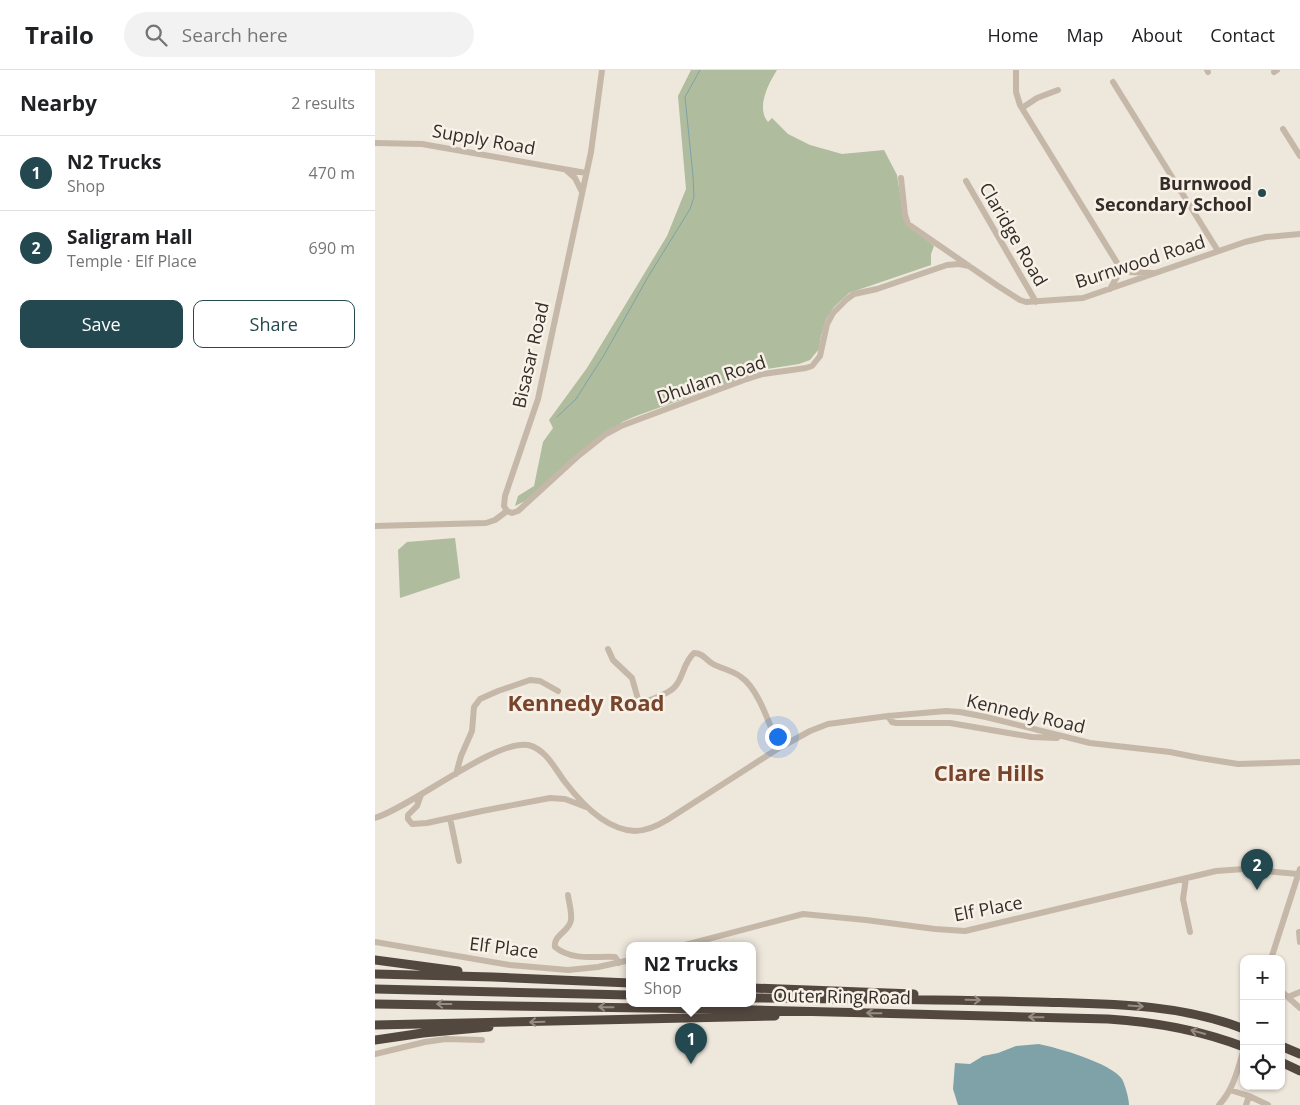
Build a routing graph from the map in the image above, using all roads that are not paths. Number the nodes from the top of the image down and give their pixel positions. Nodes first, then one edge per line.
1 (602, 70) edge
2 (1016, 70) edge
3 (1113, 82) dead end
4 (1058, 90) dead end
5 (1022, 108) junction
6 (1283, 129) dead end
7 (375, 143) edge
8 (1300, 156) edge
9 (565, 169) junction
10 (586, 173) junction
11 (901, 178) dead end
12 (966, 181) dead end
13 (582, 193) junction
14 (1300, 234) edge
15 (1218, 251) junction
16 (969, 266) junction
17 (1121, 268) junction
18 (1154, 274) junction
19 (1109, 289) junction
20 (1036, 302) junction
21 (507, 511) junction
22 (375, 526) edge
23 (608, 649) dead end
24 (558, 691) dead end
25 (888, 716) junction
26 (1061, 737) junction
27 (779, 748) junction
28 (1300, 762) edge
29 (456, 774) junction
30 (421, 795) junction
31 (589, 808) junction
32 (375, 818) edge
33 (449, 818) junction
34 (459, 861) dead end
35 (1299, 871) edge
36 (1186, 878) junction
37 (568, 896) dead end
38 (1190, 932) dead end
39 (1299, 932) dead end
40 (375, 942) edge
41 (696, 942) edge
42 (1300, 942) edge
43 (375, 954) edge
44 (1272, 955) edge
45 (375, 960) edge
46 (626, 961) edge
47 (619, 963) junction
48 (445, 969) junction
49 (375, 974) edge
50 (493, 977) junction
51 (626, 983) edge
52 (756, 988) edge
53 (375, 989) edge
54 (1300, 992) edge
55 (1285, 994) edge
56 (626, 995) edge
57 (1288, 997) junction
58 (756, 998) edge
59 (953, 1000) junction
60 (375, 1004) edge
61 (1300, 1008) edge
62 (795, 1012) junction
63 (510, 1023) junction
64 (375, 1025) edge
65 (1240, 1029) edge
66 (378, 1038) edge
67 (482, 1040) dead end
68 (1240, 1047) edge
69 (1285, 1048) edge
70 (375, 1054) edge
71 (1300, 1054) edge
72 (1240, 1060) edge
73 (1285, 1064) edge
74 (1300, 1071) edge
75 (1231, 1087) junction
76 (1249, 1096) junction
77 (1219, 1105) edge
78 (1246, 1105) edge
79 (1268, 1105) edge

1 - 10 street, Bisasar Road
2 - 5 street
3 - 15 street
4 - 5 street
5 - 17 street
6 - 8 street
7 - 9 street, Supply Road
9 - 10 street, Supply Road
9 - 13 street
10 - 13 street, Bisasar Road
11 - 16 street, Burnwood Road
12 - 20 street, Claridge Road
13 - 21 street, Bisasar Road
14 - 15 street, Burnwood Road
15 - 18 street, Burnwood Road
16 - 20 street, Burnwood Road
16 - 21 street, Dhulam Road
17 - 18 street
17 - 19 street
18 - 19 street, Burnwood Road
19 - 20 street, Burnwood Road
21 - 22 street
23 - 27 street
24 - 29 street
25 - 26 street, Kennedy Road
25 - 26 street
25 - 27 street, Kennedy Road
26 - 28 street, Kennedy Road
27 - 31 street, Kennedy Road
29 - 30 street, Kennedy Road
29 - 31 street, Kennedy Road
30 - 32 street, Kennedy Road
30 - 33 street
31 - 33 street
33 - 34 street
35 - 36 street, Elf Place
35 - 44 street
36 - 38 street
36 - 41 street, Elf Place
37 - 47 street
39 - 42 street
40 - 47 street, Elf Place
43 - 48 highway
45 - 48 highway
46 - 47 street, Elf Place
48 - 50 highway
49 - 50 highway
50 - 51 highway
52 - 59 highway
53 - 56 highway
54 - 57 street
55 - 57 street
57 - 61 street
58 - 59 highway, Outer Ring Road
59 -> 65 highway, Outer Ring Road
62 -> 60 highway, Outer Ring Road
62 -> 63 highway
68 -> 62 highway, Outer Ring Road
63 - 64 highway
63 - 66 highway
67 - 70 street
69 - 71 highway
72 - 75 street
73 - 74 highway
75 - 76 street
75 - 77 street
76 - 78 street
76 - 79 street

